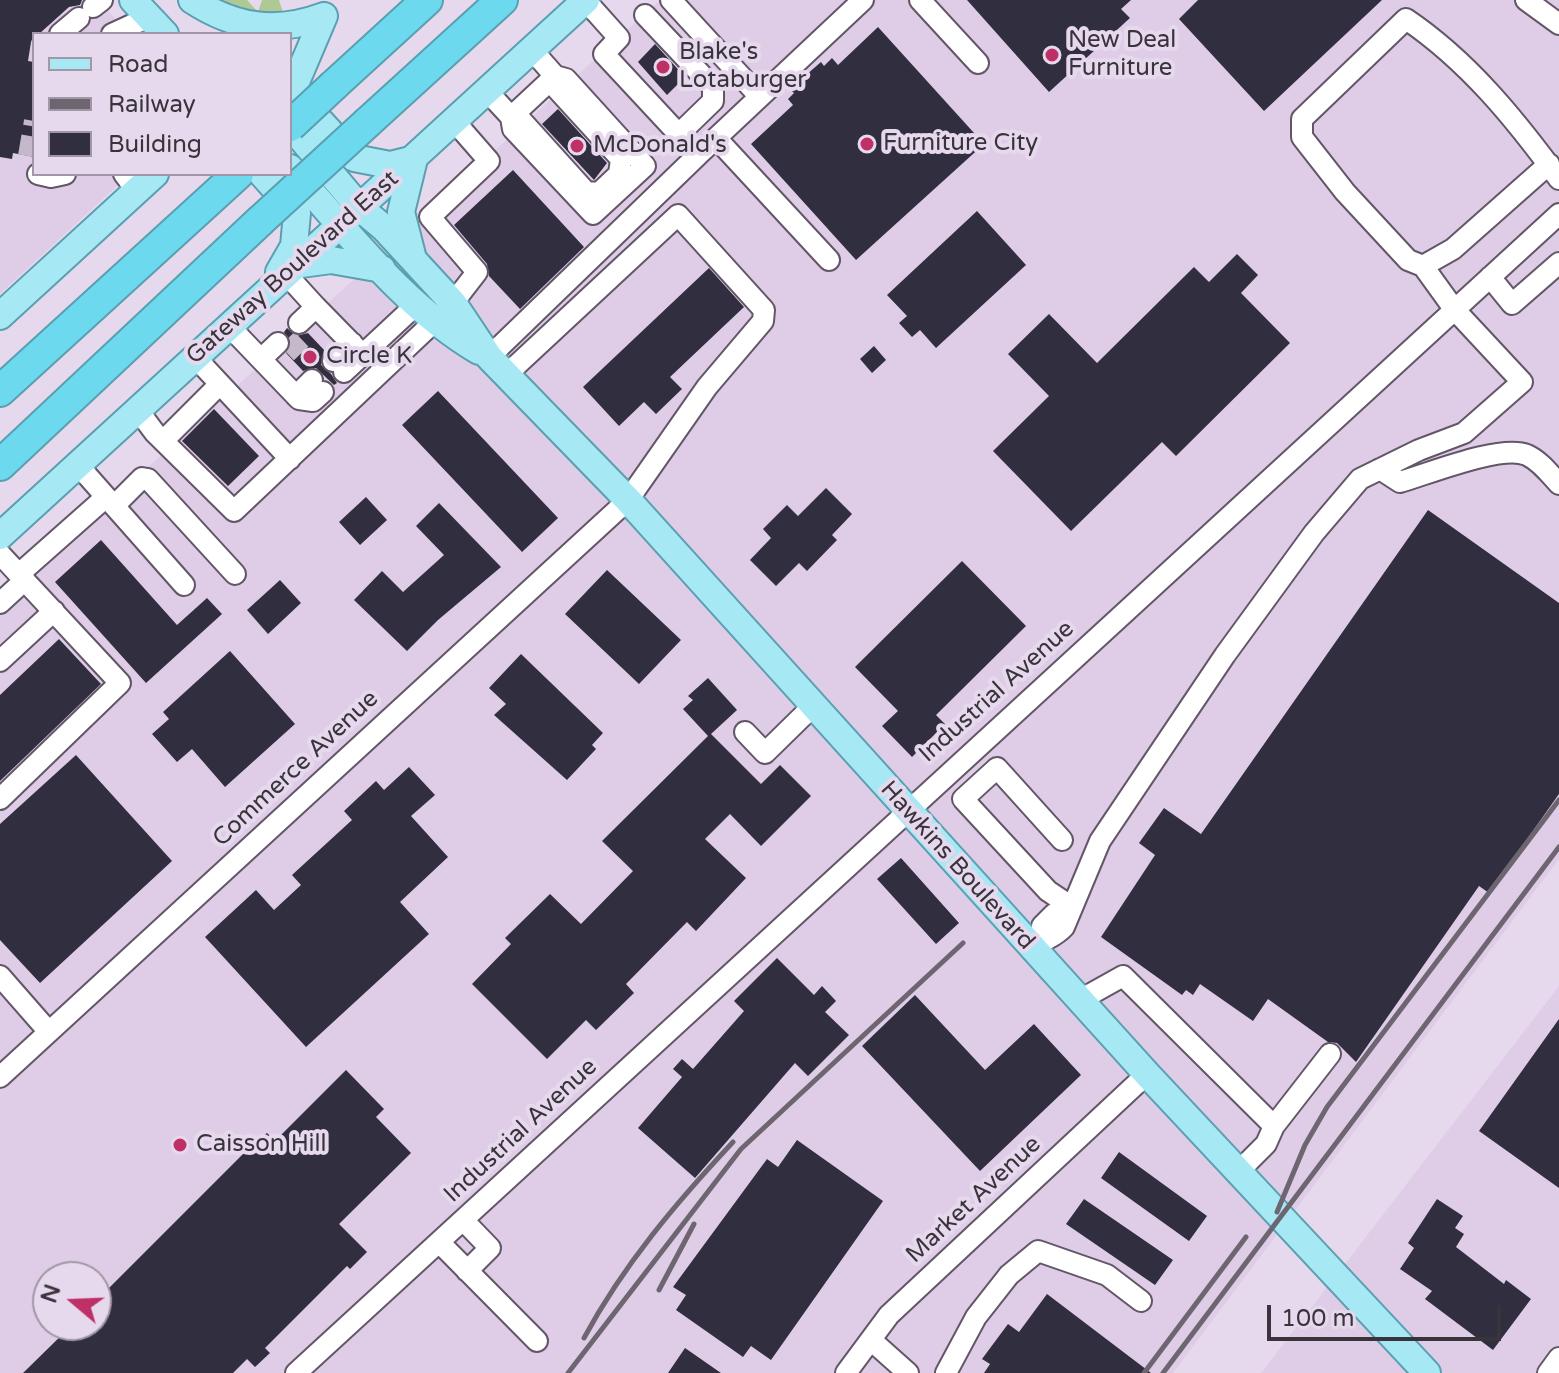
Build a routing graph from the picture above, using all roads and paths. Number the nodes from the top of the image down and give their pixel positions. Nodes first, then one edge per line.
1 (182, 0) edge
2 (192, 0) edge
3 (427, 0) edge
4 (502, 0) edge
5 (585, 0) edge
6 (660, 0) edge
7 (671, 0) edge
8 (863, 0) edge
9 (920, 0) edge
10 (1526, 0) edge
11 (333, 8) edge
12 (92, 9) edge
13 (645, 15) junction
14 (151, 21) edge
15 (1559, 24) edge
16 (63, 32) edge
17 (118, 32) edge
18 (209, 32) edge
19 (619, 38) junction
20 (292, 47) edge
21 (532, 50) junction
22 (978, 63) dead end
23 (555, 76) junction
24 (487, 91) junction
25 (760, 97) junction
26 (511, 117) junction
27 (455, 122) junction
28 (292, 124) edge
29 (292, 129) edge
30 (679, 134) junction
31 (716, 138) junction
32 (698, 155) junction
33 (414, 159) junction
34 (645, 166) junction
35 (292, 170) edge
36 (1554, 172) edge
37 (264, 176) edge
38 (232, 179) edge
39 (139, 180) edge
40 (665, 187) junction
41 (1559, 214) edge
42 (350, 216) junction
43 (413, 260) junction
44 (829, 260) dead end
45 (1559, 263) edge
46 (1423, 266) junction
47 (382, 269) junction
48 (283, 274) junction
49 (1490, 277) junction
50 (435, 309) junction
51 (1454, 309) junction
52 (321, 312) junction
53 (0, 316) edge
54 (228, 325) junction
55 (303, 328) tunnel mouth
56 (282, 348) tunnel mouth
57 (357, 349) junction
58 (194, 356) junction
59 (266, 364) junction
60 (339, 366) dead end
61 (498, 366) junction
62 (220, 384) junction
63 (317, 386) dead end
64 (1, 391) edge
65 (137, 409) junction
66 (163, 441) junction
67 (290, 459) junction
68 (77, 464) junction
69 (0, 465) edge
70 (1380, 469) junction
71 (1559, 484) edge
72 (628, 500) junction
73 (110, 501) junction
74 (0, 536) edge
75 (0, 554) edge
76 (235, 574) dead end
77 (22, 577) junction
78 (184, 585) dead end
79 (0, 603) edge
80 (54, 611) junction
81 (0, 661) edge
82 (813, 706) junction
83 (745, 732) dead end
84 (0, 799) edge
85 (907, 810) junction
86 (1062, 840) dead end
87 (1070, 910) junction
88 (1037, 945) junction
89 (0, 976) edge
90 (1080, 1000) junction
91 (49, 1032) junction
92 (1330, 1054) dead end
93 (1147, 1074) junction
94 (0, 1077) edge
95 (1274, 1126) junction
96 (1238, 1172) junction
97 (463, 1220) junction
98 (439, 1242) junction
99 (467, 1271) junction
100 (1141, 1301) dead end
101 (871, 1340) junction
102 (537, 1341) dead end
103 (1559, 1358) edge
104 (296, 1373) edge
105 (846, 1373) edge
106 (907, 1373) edge
107 (946, 1373) edge
108 (1427, 1373) edge
109 (1548, 1373) edge

1 - 18 main road
2 - 11 main road
3 - 28 highway, bridge
4 - 69 highway, bridge
5 - 19 street
5 - 21 main road, Gateway Boulevard East
6 - 13 street
7 - 25 street
8 - 25 street
9 - 22 street
10 - 15 street
11 - 20 main road
11 - 33 main road
12 - 16 street
13 - 19 street
13 - 30 street
14 - 17 street
19 - 30 street
21 - 23 street
21 - 24 main road, Gateway Boulevard East
23 - 26 street
23 - 26 street
23 - 34 street
24 - 26 street
24 - 27 main road, Gateway Boulevard East
25 - 31 street
26 - 34 street
27 - 33 main road, Gateway Boulevard East
27 - 50 street
29 - 42 main road, Hawkins Boulevard
30 - 32 street
31 - 32 street
31 - 44 street
32 - 40 street
33 - 42 main road, Gateway Boulevard East
33 - 43 main road
34 - 40 street
35 - 42 main road, Hawkins Boulevard
36 - 46 street
36 - 46 street
37 - 48 main road
38 - 64 highway
39 - 53 main road
40 - 61 street
41 - 49 street, Industrial Avenue
42 - 43 main road, Hawkins Boulevard
42 - 47 main road, Hawkins Boulevard
42 - 48 main road, Gateway Boulevard East
43 - 50 main road, Hawkins Boulevard
45 - 49 street
46 - 51 street
47 - 48 main road
47 - 50 main road, Hawkins Boulevard
48 - 52 street
48 - 54 main road, Gateway Boulevard East
49 - 51 street, Industrial Avenue
50 - 57 street
50 - 61 main road, Hawkins Boulevard
50 - 67 street
51 - 70 street
51 - 85 street, Industrial Avenue
52 - 55 street
52 - 57 street
54 - 58 main road, Gateway Boulevard East
54 - 59 street
56 - 59 street
57 - 60 street
58 - 62 street
58 - 65 main road, Gateway Boulevard East
59 - 63 street
61 - 72 main road, Hawkins Boulevard
61 - 72 street, Commerce Avenue
62 - 66 street
62 - 67 street
65 - 66 street
65 - 68 main road, Gateway Boulevard East
66 - 67 street
68 - 73 street
68 - 74 main road, Gateway Boulevard East
70 - 71 street
70 - 87 street
72 - 82 main road, Hawkins Boulevard
72 - 91 street, Commerce Avenue
73 - 76 street
73 - 77 street
73 - 78 street
75 - 77 street
77 - 79 street
77 - 80 street
80 - 81 street
80 - 84 street
82 - 83 street
82 - 85 main road, Hawkins Boulevard
85 - 88 main road, Hawkins Boulevard
85 - 97 street, Industrial Avenue
86 - 87 street
87 - 88 street
88 - 90 main road, Hawkins Boulevard
89 - 91 street
90 - 93 main road, Hawkins Boulevard
90 - 95 street
91 - 94 street, Commerce Avenue
92 - 95 street
93 - 96 main road, Hawkins Boulevard
93 - 101 street, Market Avenue
95 - 96 street
96 - 108 main road, Hawkins Boulevard
97 - 98 street, Industrial Avenue
97 - 99 street
98 - 99 street
98 - 104 street, Industrial Avenue
99 - 102 street
100 - 107 street
101 - 105 street, Market Avenue
101 - 106 street
103 - 109 street

